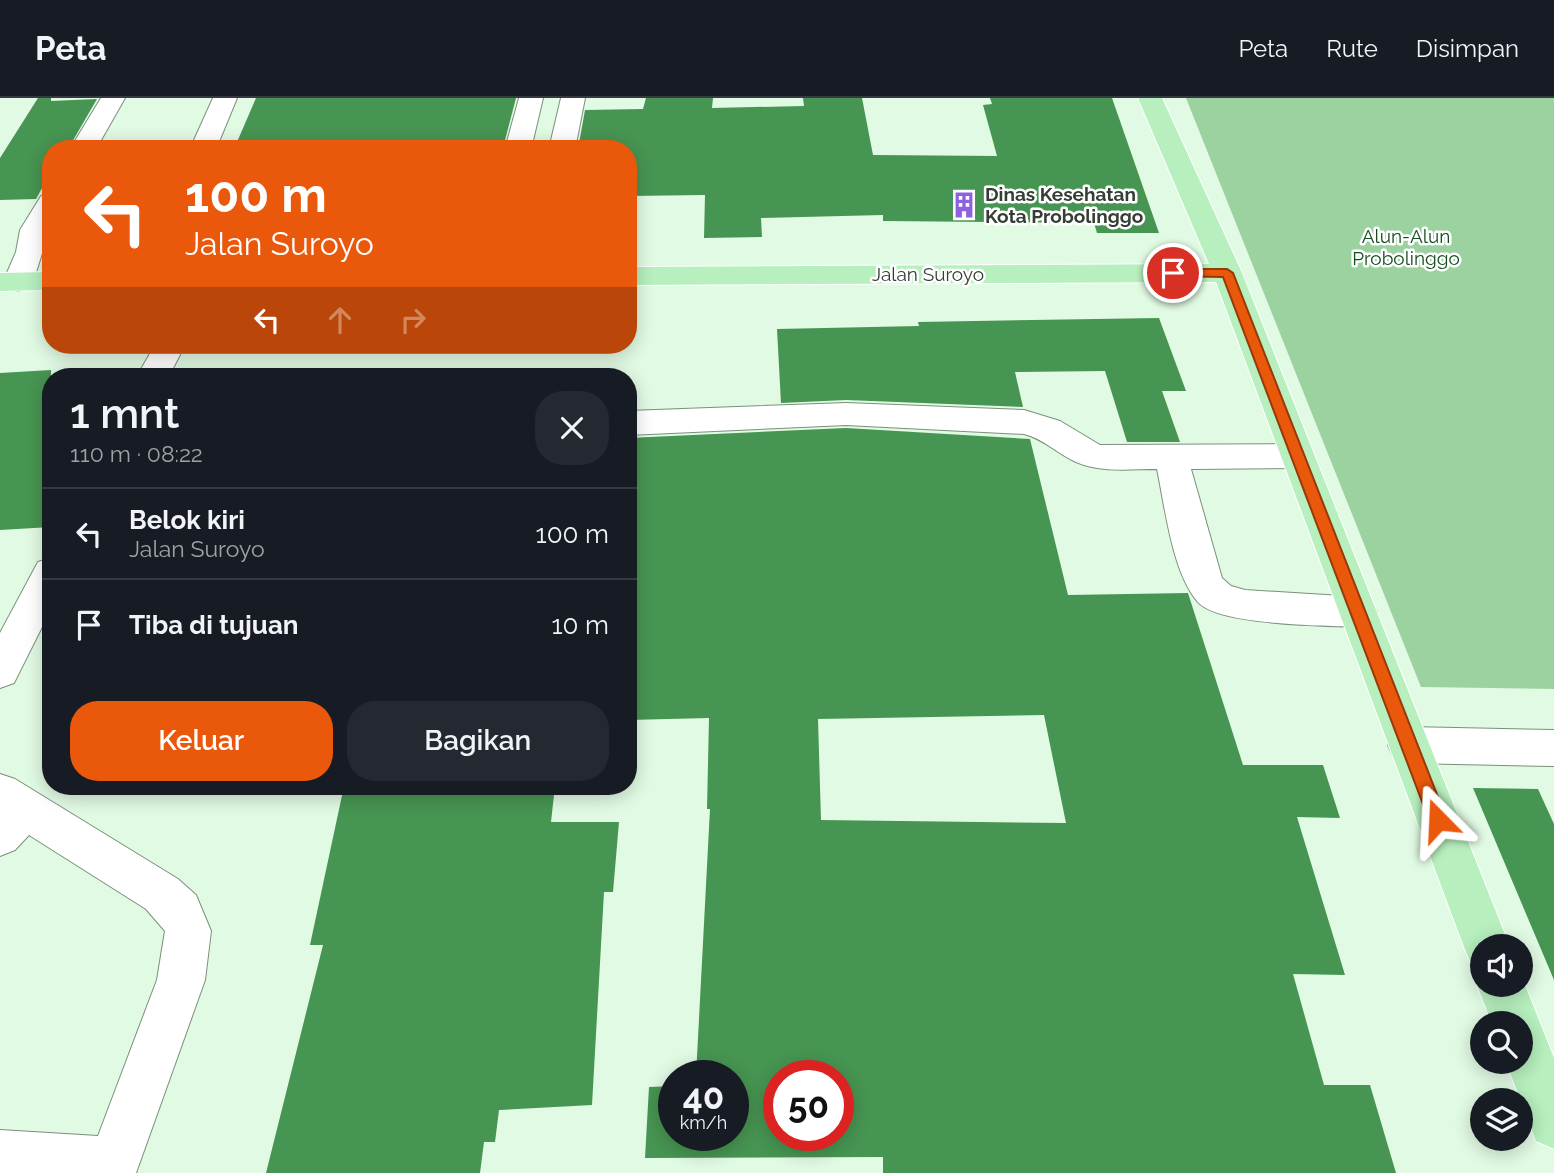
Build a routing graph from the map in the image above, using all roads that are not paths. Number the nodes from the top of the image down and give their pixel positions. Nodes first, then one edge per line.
1 (113, 98) edge
2 (225, 98) edge
3 (531, 98) edge
4 (573, 98) edge
5 (1150, 98) edge
6 (88, 140) edge
7 (207, 140) edge
8 (521, 140) edge
9 (564, 140) edge
10 (42, 217) edge
11 (1227, 273) junction
12 (637, 276) edge
13 (42, 281) edge
14 (9, 282) edge
15 (637, 424) edge
16 (1297, 456) junction
17 (1172, 458) junction
18 (42, 589) edge
19 (1358, 612) junction
20 (0, 671) edge
21 (1409, 745) junction
22 (1554, 748) edge
23 (8, 812) edge
24 (1482, 934) edge
25 (1533, 1068) edge
26 (1554, 1123) edge
27 (0, 1156) edge
28 (112, 1168) edge

1 - 6 street
2 - 7 street
3 - 8 street
4 - 9 street
5 - 11 main road
10 - 14 street
11 - 12 main road, Jalan Suroyo
11 - 16 main road
13 - 14 main road
15 - 17 street
16 - 17 street
16 - 19 main road
17 - 19 street
18 - 20 street
19 - 21 main road
21 - 22 street
21 - 24 main road
23 - 28 street
25 - 26 main road
27 - 28 street

